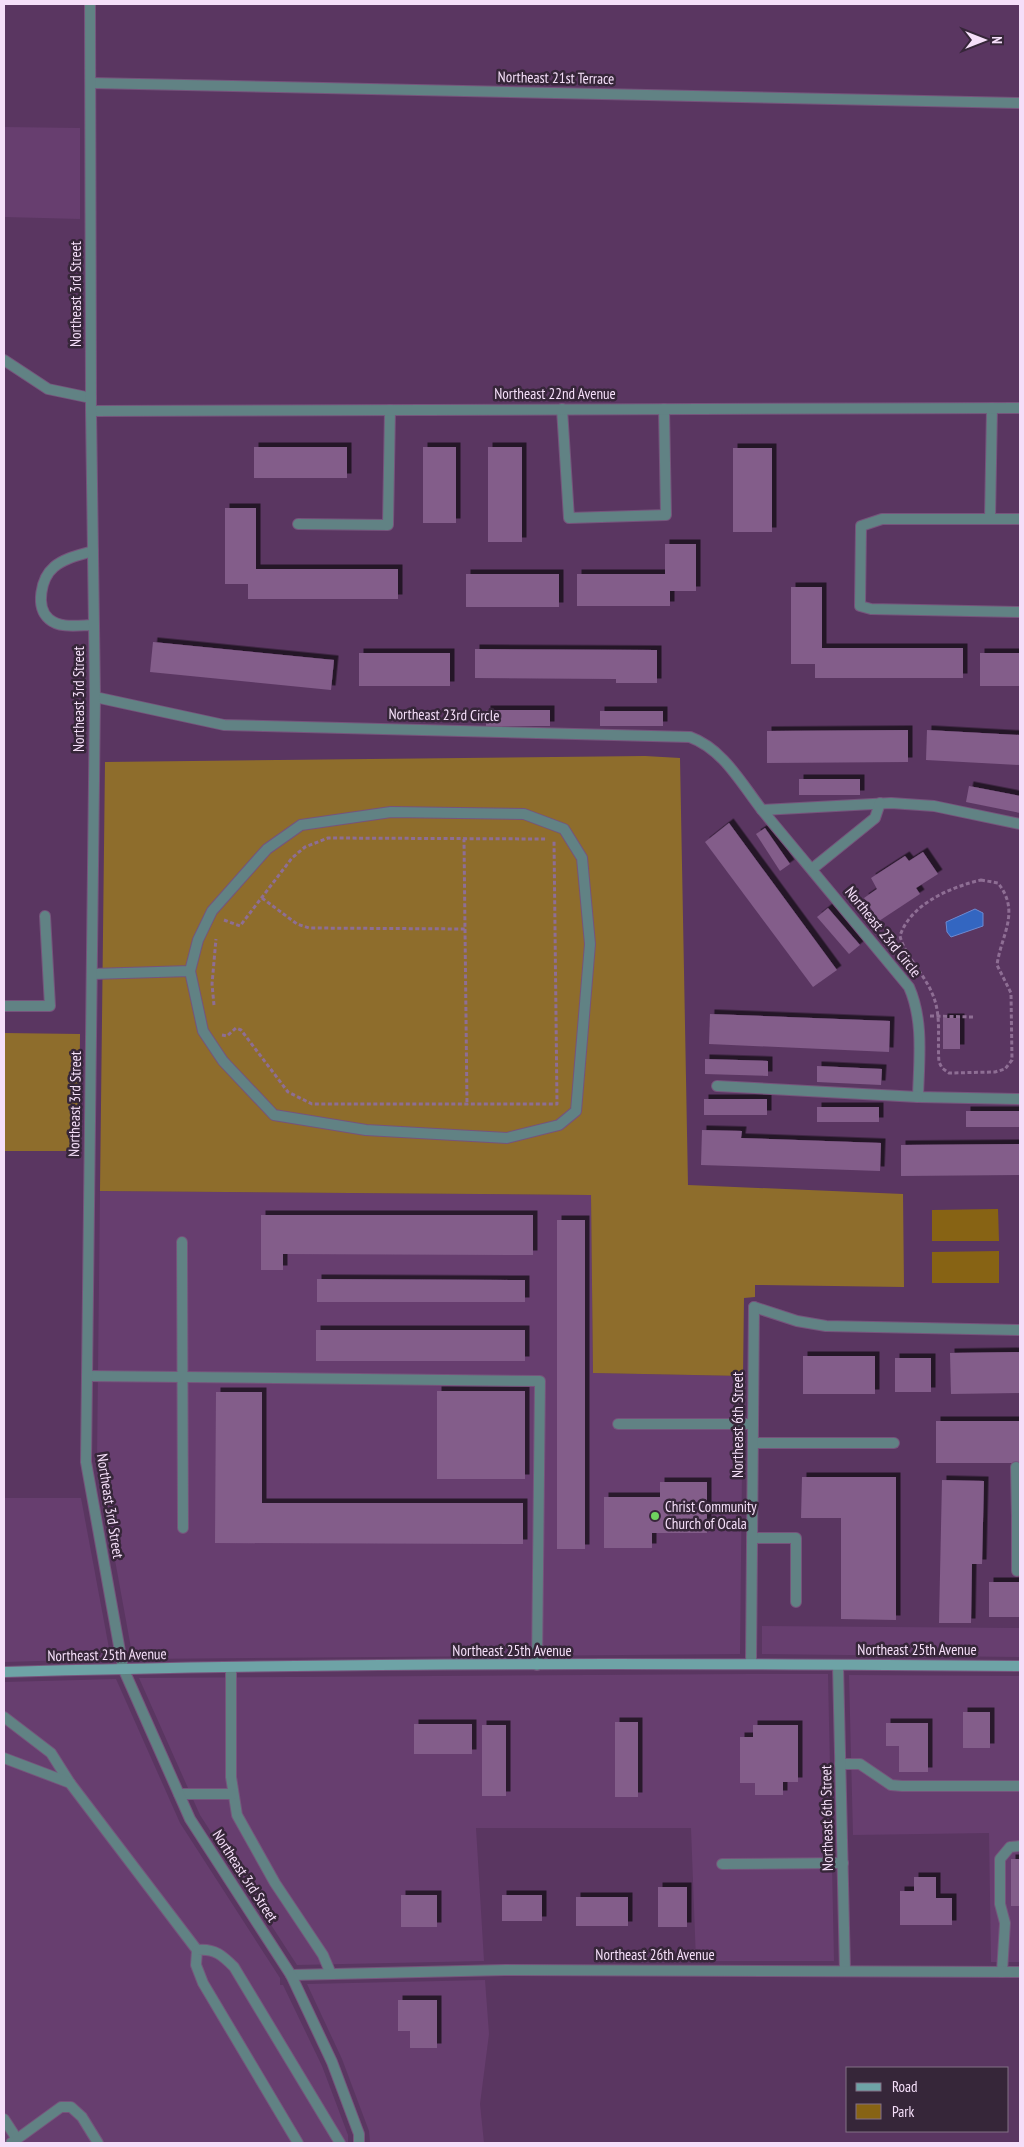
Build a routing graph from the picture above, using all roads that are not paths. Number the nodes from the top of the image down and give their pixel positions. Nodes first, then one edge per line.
1 (90, 4) edge
2 (90, 83) junction
3 (1020, 103) edge
4 (4, 360) edge
5 (90, 398) junction
6 (992, 408) junction
7 (1020, 408) edge
8 (562, 409) junction
9 (664, 409) junction
10 (390, 410) junction
11 (90, 411) junction
12 (990, 519) junction
13 (1020, 519) edge
14 (298, 524) dead end
15 (93, 551) junction
16 (1020, 612) edge
17 (94, 625) junction
18 (95, 697) junction
19 (880, 803) junction
20 (762, 810) junction
21 (1020, 824) edge
22 (812, 869) junction
23 (45, 916) dead end
24 (190, 971) junction
25 (92, 974) junction
26 (4, 1006) edge
27 (718, 1086) dead end
28 (918, 1097) junction
29 (1020, 1099) edge
30 (182, 1242) dead end
31 (1020, 1330) edge
32 (87, 1376) junction
33 (181, 1377) junction
34 (618, 1424) dead end
35 (753, 1424) junction
36 (753, 1443) junction
37 (894, 1443) dead end
38 (1016, 1467) dead end
39 (1019, 1517) edge
40 (183, 1528) dead end
41 (752, 1538) junction
42 (1018, 1571) dead end
43 (796, 1602) dead end
44 (751, 1664) junction
45 (838, 1665) junction
46 (537, 1666) junction
47 (1020, 1666) edge
48 (123, 1668) junction
49 (231, 1668) junction
50 (4, 1672) edge
51 (4, 1717) edge
52 (4, 1758) edge
53 (840, 1764) junction
54 (70, 1783) junction
55 (1020, 1786) edge
56 (179, 1794) junction
57 (233, 1794) junction
58 (1020, 1846) edge
59 (842, 1863) junction
60 (722, 1864) dead end
61 (197, 1950) junction
62 (845, 1970) junction
63 (1002, 1972) junction
64 (1020, 1972) edge
65 (331, 1974) junction
66 (290, 1975) junction
67 (4, 2119) edge
68 (14, 2141) edge
69 (98, 2143) edge
70 (298, 2143) edge
71 (340, 2143) edge
72 (359, 2143) edge

1 - 2 street, Northeast 3rd Street
2 - 3 street, Northeast 21st Terrace
2 - 5 street, Northeast 3rd Street
4 - 5 street
5 - 11 street, Northeast 3rd Street
6 - 7 street, Northeast 22nd Avenue
6 - 9 street, Northeast 22nd Avenue
6 - 12 street
8 - 9 street, Northeast 22nd Avenue
8 - 9 street
8 - 10 street, Northeast 22nd Avenue
10 - 11 street, Northeast 22nd Avenue
10 - 14 street
11 - 15 street, Northeast 3rd Street
12 - 13 street
12 - 16 street
15 - 17 street, Northeast 3rd Street
15 - 17 street
17 - 18 street, Northeast 3rd Street
18 - 20 street, Northeast 23rd Circle
18 - 25 street, Northeast 3rd Street
19 - 20 street
19 - 21 street
19 - 22 street
20 - 22 street, Northeast 23rd Circle
22 - 28 street, Northeast 23rd Circle
23 - 26 street
24 - 24 street
24 - 25 street
25 - 32 street, Northeast 3rd Street
27 - 28 street
28 - 29 street
30 - 33 street
31 - 35 street, Northeast 6th Street
32 - 33 street
32 - 48 street, Northeast 3rd Street
33 - 40 street
33 - 46 street
34 - 35 street
35 - 36 street, Northeast 6th Street
36 - 37 street
36 - 41 street, Northeast 6th Street
38 - 39 street
39 - 42 street
41 - 43 street
41 - 44 street, Northeast 6th Street
44 - 45 main road, Northeast 25th Avenue
44 - 46 main road, Northeast 25th Avenue
45 - 47 main road, Northeast 25th Avenue
45 - 53 street, Northeast 6th Street
46 - 49 main road, Northeast 25th Avenue
48 - 49 main road, Northeast 25th Avenue
48 - 50 main road, Northeast 25th Avenue
48 - 56 street, Northeast 3rd Street
49 - 57 street
51 - 54 street
52 - 54 street
53 - 55 street
53 - 59 street, Northeast 6th Street
54 - 61 street
56 - 57 street
56 - 66 street, Northeast 3rd Street
57 - 65 street
58 - 63 street
59 - 60 street
59 - 62 street, Northeast 6th Street
61 - 70 street
61 - 71 street
62 - 63 street, Northeast 26th Avenue
62 - 65 street, Northeast 26th Avenue
63 - 64 street, Northeast 26th Avenue
65 - 66 street, Northeast 26th Avenue
66 - 72 street, Northeast 3rd Street
67 - 68 street
68 - 69 street

